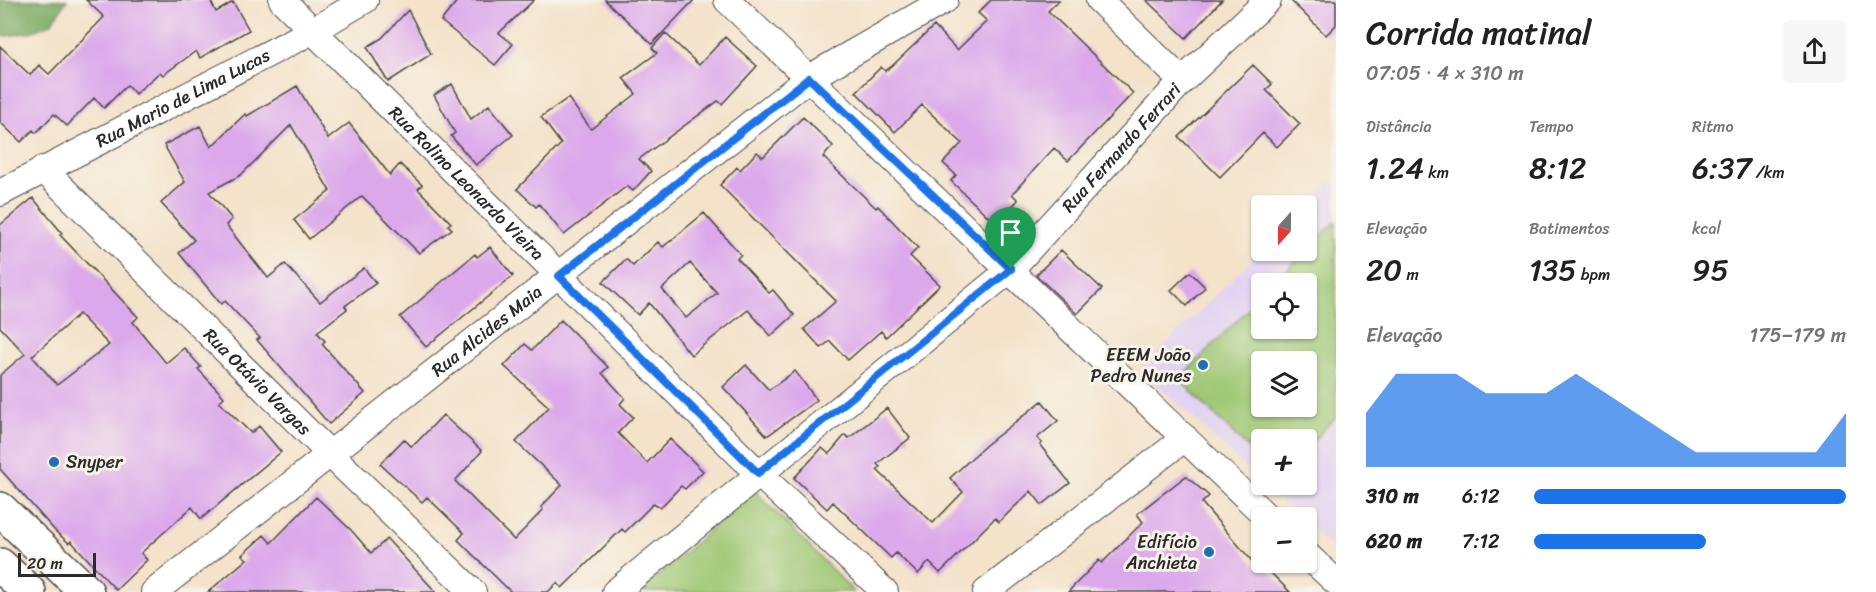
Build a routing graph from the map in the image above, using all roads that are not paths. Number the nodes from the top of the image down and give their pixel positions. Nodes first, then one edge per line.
1 (282, 0) edge
2 (364, 0) edge
3 (727, 0) edge
4 (945, 0) edge
5 (1099, 0) edge
6 (1268, 0) edge
7 (314, 30) junction
8 (809, 78) junction
9 (1182, 81) junction
10 (43, 169) junction
11 (0, 193) edge
12 (1011, 269) junction
13 (559, 276) junction
14 (1185, 438) junction
15 (330, 454) junction
16 (758, 473) junction
17 (1257, 507) edge
18 (0, 509) edge
19 (1317, 564) edge
20 (0, 565) edge
21 (1336, 582) edge
22 (29, 592) edge
23 (87, 592) edge
24 (154, 592) edge
25 (473, 592) edge
26 (615, 592) edge
27 (885, 592) edge
28 (986, 592) edge

1 - 7 street, Rua Rolino Leonardo Vieira
2 - 7 street, Rua Mario de Lima Lucas
3 - 8 street
4 - 8 street, Rua Alcides Maia
5 - 9 street
6 - 9 street, Rua Fernando Ferrari
7 - 10 street, Rua Mario de Lima Lucas
7 - 13 street, Rua Rolino Leonardo Vieira
8 - 12 street
8 - 13 street, Rua Alcides Maia
9 - 12 street, Rua Fernando Ferrari
10 - 11 street, Rua Mario de Lima Lucas
10 - 15 street, Rua Otávio Vargas
12 - 14 street
12 - 16 street, Rua Fernando Ferrari
13 - 15 street, Rua Alcides Maia
13 - 16 street, Rua Rolino Leonardo Vieira
14 - 17 street
14 - 28 street
15 - 24 street, Rua Alcides Maia
15 - 25 street, Rua Otávio Vargas
16 - 26 street, Rua Fernando Ferrari
16 - 27 street, Rua Rolino Leonardo Vieira
18 - 23 main road
19 - 21 street
20 - 22 main road

